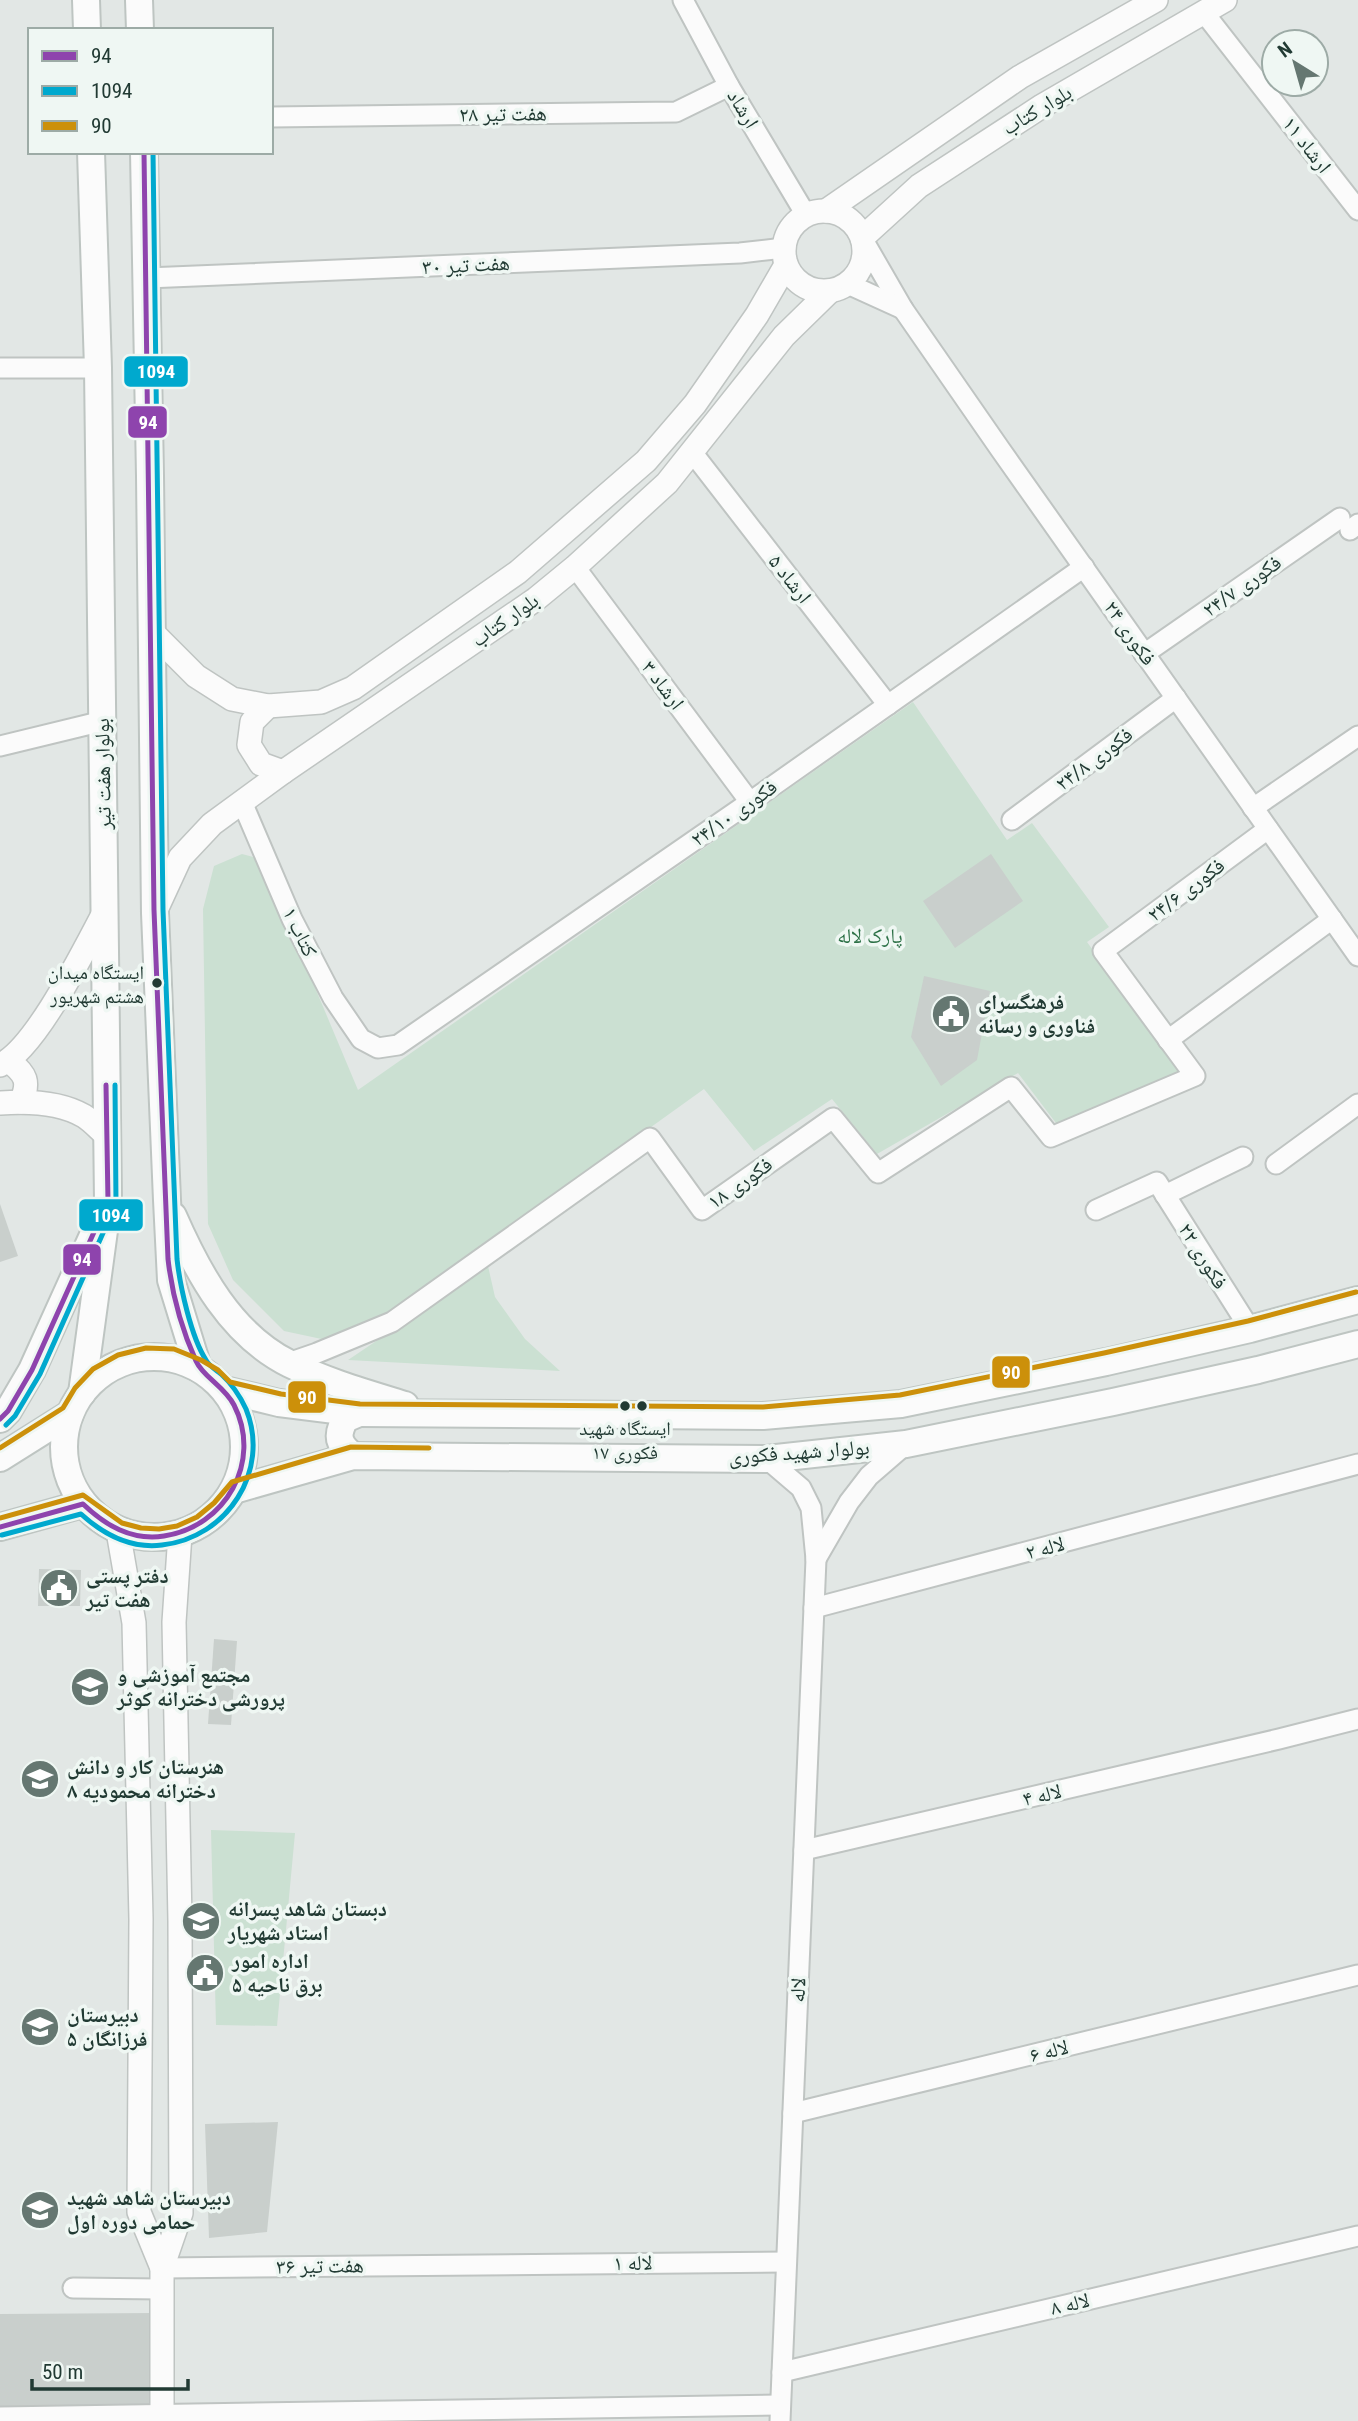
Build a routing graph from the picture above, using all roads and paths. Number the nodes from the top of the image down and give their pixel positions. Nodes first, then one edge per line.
1 (86, 0) edge
2 (139, 0) edge
3 (683, 0) edge
4 (1156, 0) edge
5 (1225, 0) edge
6 (1205, 14) junction
7 (87, 28) edge
8 (140, 28) edge
9 (729, 86) junction
10 (273, 117) edge
11 (91, 154) edge
12 (144, 154) edge
13 (1358, 210) edge
14 (816, 213) junction
15 (862, 238) junction
16 (785, 256) junction
17 (147, 278) junction
18 (839, 288) junction
19 (903, 309) junction
20 (0, 368) edge
21 (98, 368) junction
22 (692, 452) junction
23 (1349, 524) edge
24 (575, 567) junction
25 (1084, 567) junction
26 (152, 632) junction
27 (1144, 654) junction
28 (1176, 698) junction
29 (888, 705) junction
30 (268, 706) junction
31 (103, 721) junction
32 (1358, 736) edge
33 (0, 746) edge
34 (283, 772) junction
35 (242, 802) junction
36 (750, 802) junction
37 (1253, 808) junction
38 (1012, 820) dead end
39 (1268, 829) junction
40 (105, 911) junction
41 (155, 913) junction
42 (1332, 919) junction
43 (1355, 945) edge
44 (1168, 1040) junction
45 (378, 1048) joint
46 (4, 1063) edge
47 (10, 1102) edge
48 (1358, 1104) edge
49 (106, 1135) junction
50 (1242, 1157) dead end
51 (1276, 1164) dead end
52 (1161, 1189) junction
53 (108, 1200) junction
54 (167, 1200) junction
55 (1096, 1210) dead end
56 (1358, 1300) edge
57 (1250, 1329) junction
58 (1358, 1344) edge
59 (288, 1363) junction
60 (198, 1367) junction
61 (225, 1390) junction
62 (76, 1403) junction
63 (359, 1413) junction
64 (437, 1414) junction
65 (0, 1419) edge
66 (906, 1444) junction
67 (353, 1456) junction
68 (0, 1458) edge
69 (767, 1459) junction
70 (1358, 1464) edge
71 (234, 1490) junction
72 (83, 1504) junction
73 (0, 1527) edge
74 (118, 1531) junction
75 (180, 1534) junction
76 (816, 1559) junction
77 (814, 1608) junction
78 (1358, 1719) edge
79 (804, 1850) junction
80 (141, 1919) junction
81 (180, 1921) junction
82 (1358, 1975) edge
83 (793, 2113) junction
84 (1358, 2236) edge
85 (786, 2262) junction
86 (479, 2265) joint
87 (162, 2278) junction
88 (73, 2288) dead end
89 (782, 2372) junction
90 (780, 2413) edge
91 (0, 2417) edge
92 (162, 2419) edge

1 - 7 main road
2 - 8 main road
3 - 9 street, ارشاد
4 - 14 street, بلوار کتاب
5 - 6 street, بلوار کتاب
6 - 13 street, ارشاد ۱۱
6 - 15 street, بلوار کتاب
9 - 10 street, هفت تیر ۲۸
9 - 14 street, ارشاد
11 - 21 main road, بولوار هفت تیر
12 - 17 main road
14 - 15 street
14 - 16 street
15 - 18 street
15 - 19 street, فکوری ۲۴
16 - 17 street, هفت تیر ۳۰
16 - 18 street
16 - 30 street, بلوار کتاب
17 - 26 main road
18 - 19 street
18 - 22 street, بلوار کتاب
19 - 25 street, فکوری ۲۴
20 - 21 street
21 - 31 main road, بولوار هفت تیر
22 - 24 street, بلوار کتاب
22 - 29 street, ارشاد ۵
23 - 27 street, فکوری ۲۴/۷
24 - 34 street, بلوار کتاب
24 - 36 street, ارشاد ۳
25 - 27 street, فکوری ۲۴
25 - 29 street, فکوری ۲۴/۱۰
26 - 30 street, بلوار کتاب
26 - 41 main road
27 - 28 street, فکوری ۲۴
28 - 37 street, فکوری ۲۴
28 - 38 street, فکوری ۲۴/۸
29 - 36 street, فکوری ۲۴/۱۰
30 - 34 street
31 - 33 street
31 - 40 main road, بولوار هفت تیر
32 - 37 street
34 - 35 street, بلوار کتاب
35 - 41 street, بلوار کتاب
35 - 45 street, کتاب ۱
36 - 45 street, فکوری ۲۴/۱۰
37 - 39 street, فکوری ۲۴
39 - 42 street, فکوری ۲۴
39 - 44 street, فکوری ۲۴/۶
40 - 46 street
40 - 49 main road, بولوار هفت تیر
41 - 54 main road
42 - 43 street, فکوری ۲۴
42 - 44 street
44 - 59 street, فکوری ١٨
46 - 47 street
47 - 49 street
48 - 51 street
49 - 53 main road, بولوار هفت تیر
50 - 52 street
52 - 55 street
52 - 57 street, فکوری ۲۲
53 - 62 main road, بولوار هفت تیر
53 - 65 main road
54 - 59 main road
54 - 60 main road
56 - 57 main road, بولوار شهید فکوری
57 - 64 main road, بولوار شهید فکوری
58 - 66 main road, بولوار شهید فکوری
59 - 64 main road
60 - 61 main road
60 - 62 main road
61 - 63 main road, بولوار شهید فکوری
61 - 71 main road
62 - 68 main road
62 - 72 main road
63 - 64 main road, بولوار شهید فکوری
63 - 67 main road
66 - 69 main road, بولوار شهید فکوری
66 - 76 street, لاله
67 - 69 main road, بولوار شهید فکوری
67 - 71 main road, بولوار شهید فکوری
69 - 76 street, لاله
70 - 77 street, لاله ۲
71 - 75 main road
72 - 73 main road
72 - 74 main road
74 - 75 main road
74 - 80 street
75 - 81 street
76 - 77 street, لاله
77 - 79 street, لاله
78 - 79 street, لاله ۴
79 - 83 street, لاله
80 - 81 street
80 - 87 street
81 - 87 street
82 - 83 street, لاله ۶
83 - 85 street, لاله
84 - 89 street, لاله ۸
85 - 86 street, لاله ۱
85 - 89 street, لاله
86 - 87 street, هفت تیر ۳۶
87 - 88 street, هفت تیر ۳۶
87 - 92 street
89 - 90 street, لاله
90 - 92 street
91 - 92 street

